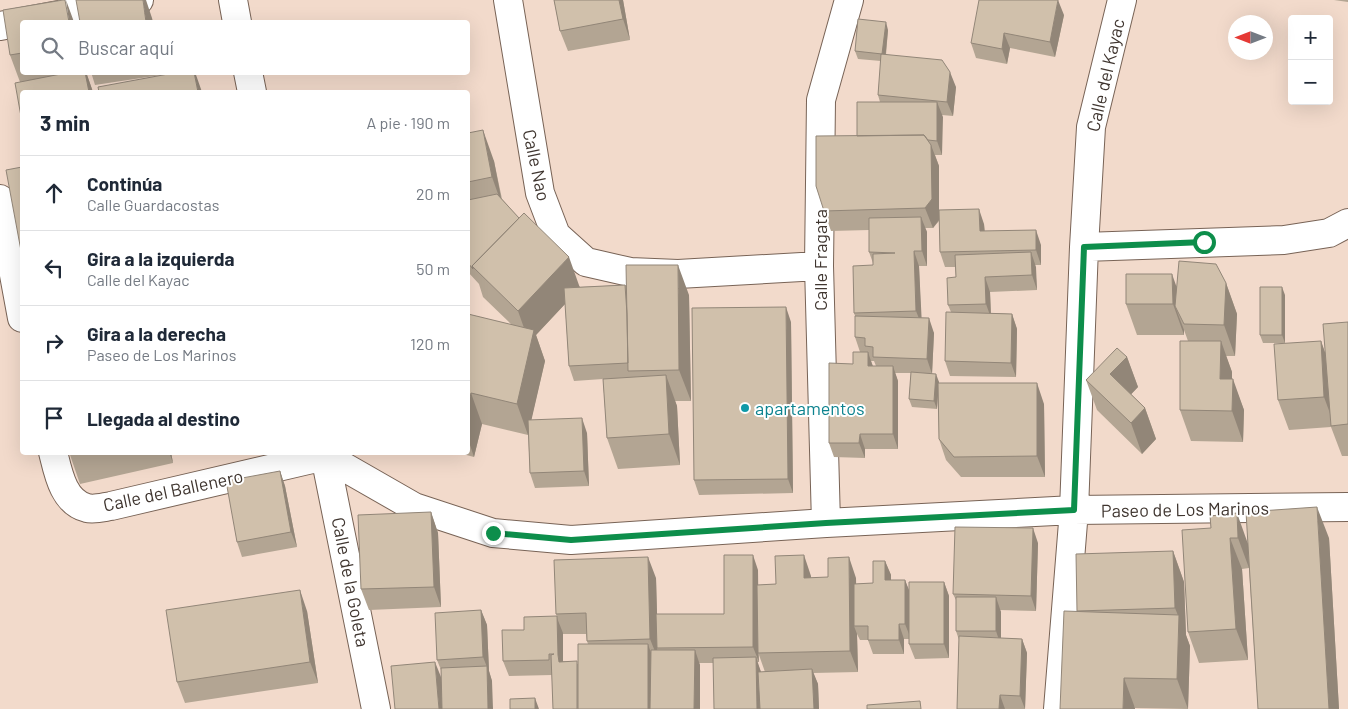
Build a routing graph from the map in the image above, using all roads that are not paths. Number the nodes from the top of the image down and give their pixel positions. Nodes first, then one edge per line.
1 (138, 0) edge
2 (233, 0) edge
3 (508, 0) edge
4 (849, 0) edge
5 (1122, 0) edge
6 (32, 20) edge
7 (238, 20) edge
8 (20, 22) edge
9 (0, 26) edge
10 (249, 75) edge
11 (252, 90) edge
12 (0, 199) edge
13 (1348, 223) edge
14 (1084, 247) junction
15 (819, 266) junction
16 (20, 307) edge
17 (54, 455) edge
18 (321, 455) edge
19 (325, 455) edge
20 (327, 455) edge
21 (1348, 507) edge
22 (1074, 510) junction
23 (826, 523) junction
24 (376, 709) edge
25 (1058, 709) edge

1 - 6 street
2 - 7 street
3 - 15 street, Calle Nao
4 - 15 street, Calle Fragata
5 - 14 street, Calle del Kayac
8 - 9 street
10 - 11 street
12 - 16 street
13 - 14 street
14 - 22 street, Calle del Kayac
15 - 23 street, Calle Fragata
17 - 18 street, Calle del Ballenero
19 - 24 street, Calle de la Goleta
20 - 23 street, Paseo de Los Marinos
21 - 22 street, Paseo de Los Marinos
22 - 23 street, Paseo de Los Marinos
22 - 25 street

